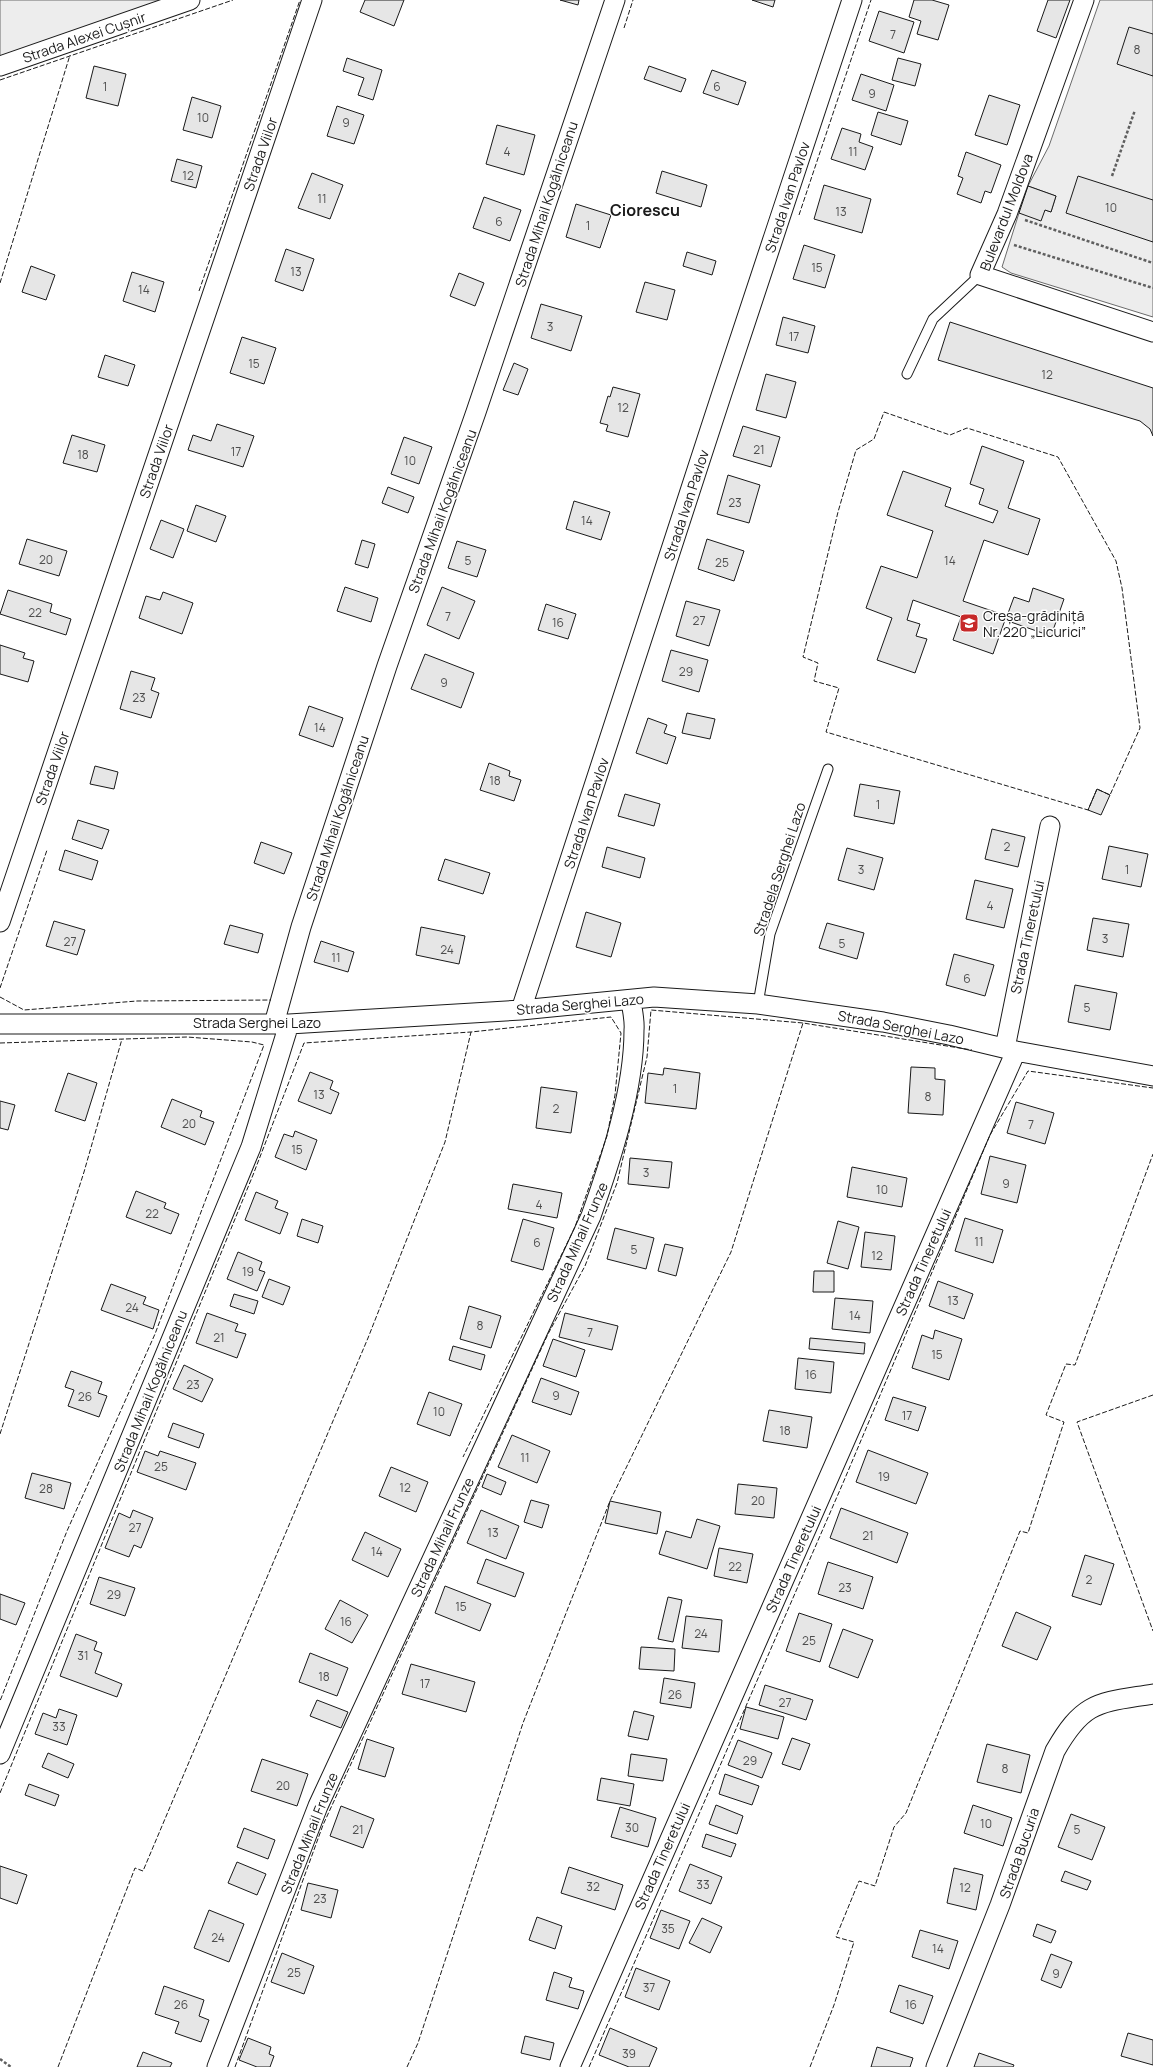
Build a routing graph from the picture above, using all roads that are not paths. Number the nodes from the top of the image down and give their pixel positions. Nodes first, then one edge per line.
1 (190, 0) edge
2 (312, 0) edge
3 (614, 0) edge
4 (852, 0) edge
5 (1084, 0) edge
6 (0, 66) edge
7 (980, 275) junction
8 (1153, 332) edge
9 (907, 374) dead end
10 (828, 769) dead end
11 (1050, 826) dead end
12 (0, 922) edge
13 (631, 1000) junction
14 (758, 1004) junction
15 (521, 1010) junction
16 (0, 1024) edge
17 (282, 1024) junction
18 (1010, 1050) junction
19 (1153, 1076) edge
20 (1153, 1694) edge
21 (0, 1754) edge
22 (217, 2067) edge
23 (570, 2067) edge
24 (936, 2067) edge

1 - 6 street, Strada Alexei Cușnir
2 - 12 street, Strada Viilor
3 - 17 street, Strada Mihail Kogălniceanu
4 - 15 street, Strada Ivan Pavlov
5 - 7 street, Bulevardul Moldova
7 - 8 street, Bulevardul Moldova
7 - 9 lane
10 - 14 lane, Stradela Serghei Lazo
11 - 18 street, Strada Tineretului
13 - 14 street, Strada Serghei Lazo
13 - 15 street, Strada Serghei Lazo
13 - 22 street, Strada Mihail Frunze
14 - 18 street, Strada Serghei Lazo
15 - 17 street, Strada Serghei Lazo
16 - 17 street, Strada Serghei Lazo
17 - 21 street, Strada Mihail Kogălniceanu
18 - 19 street, Strada Serghei Lazo
18 - 23 street, Strada Tineretului
20 - 24 street, Strada Bucuria

